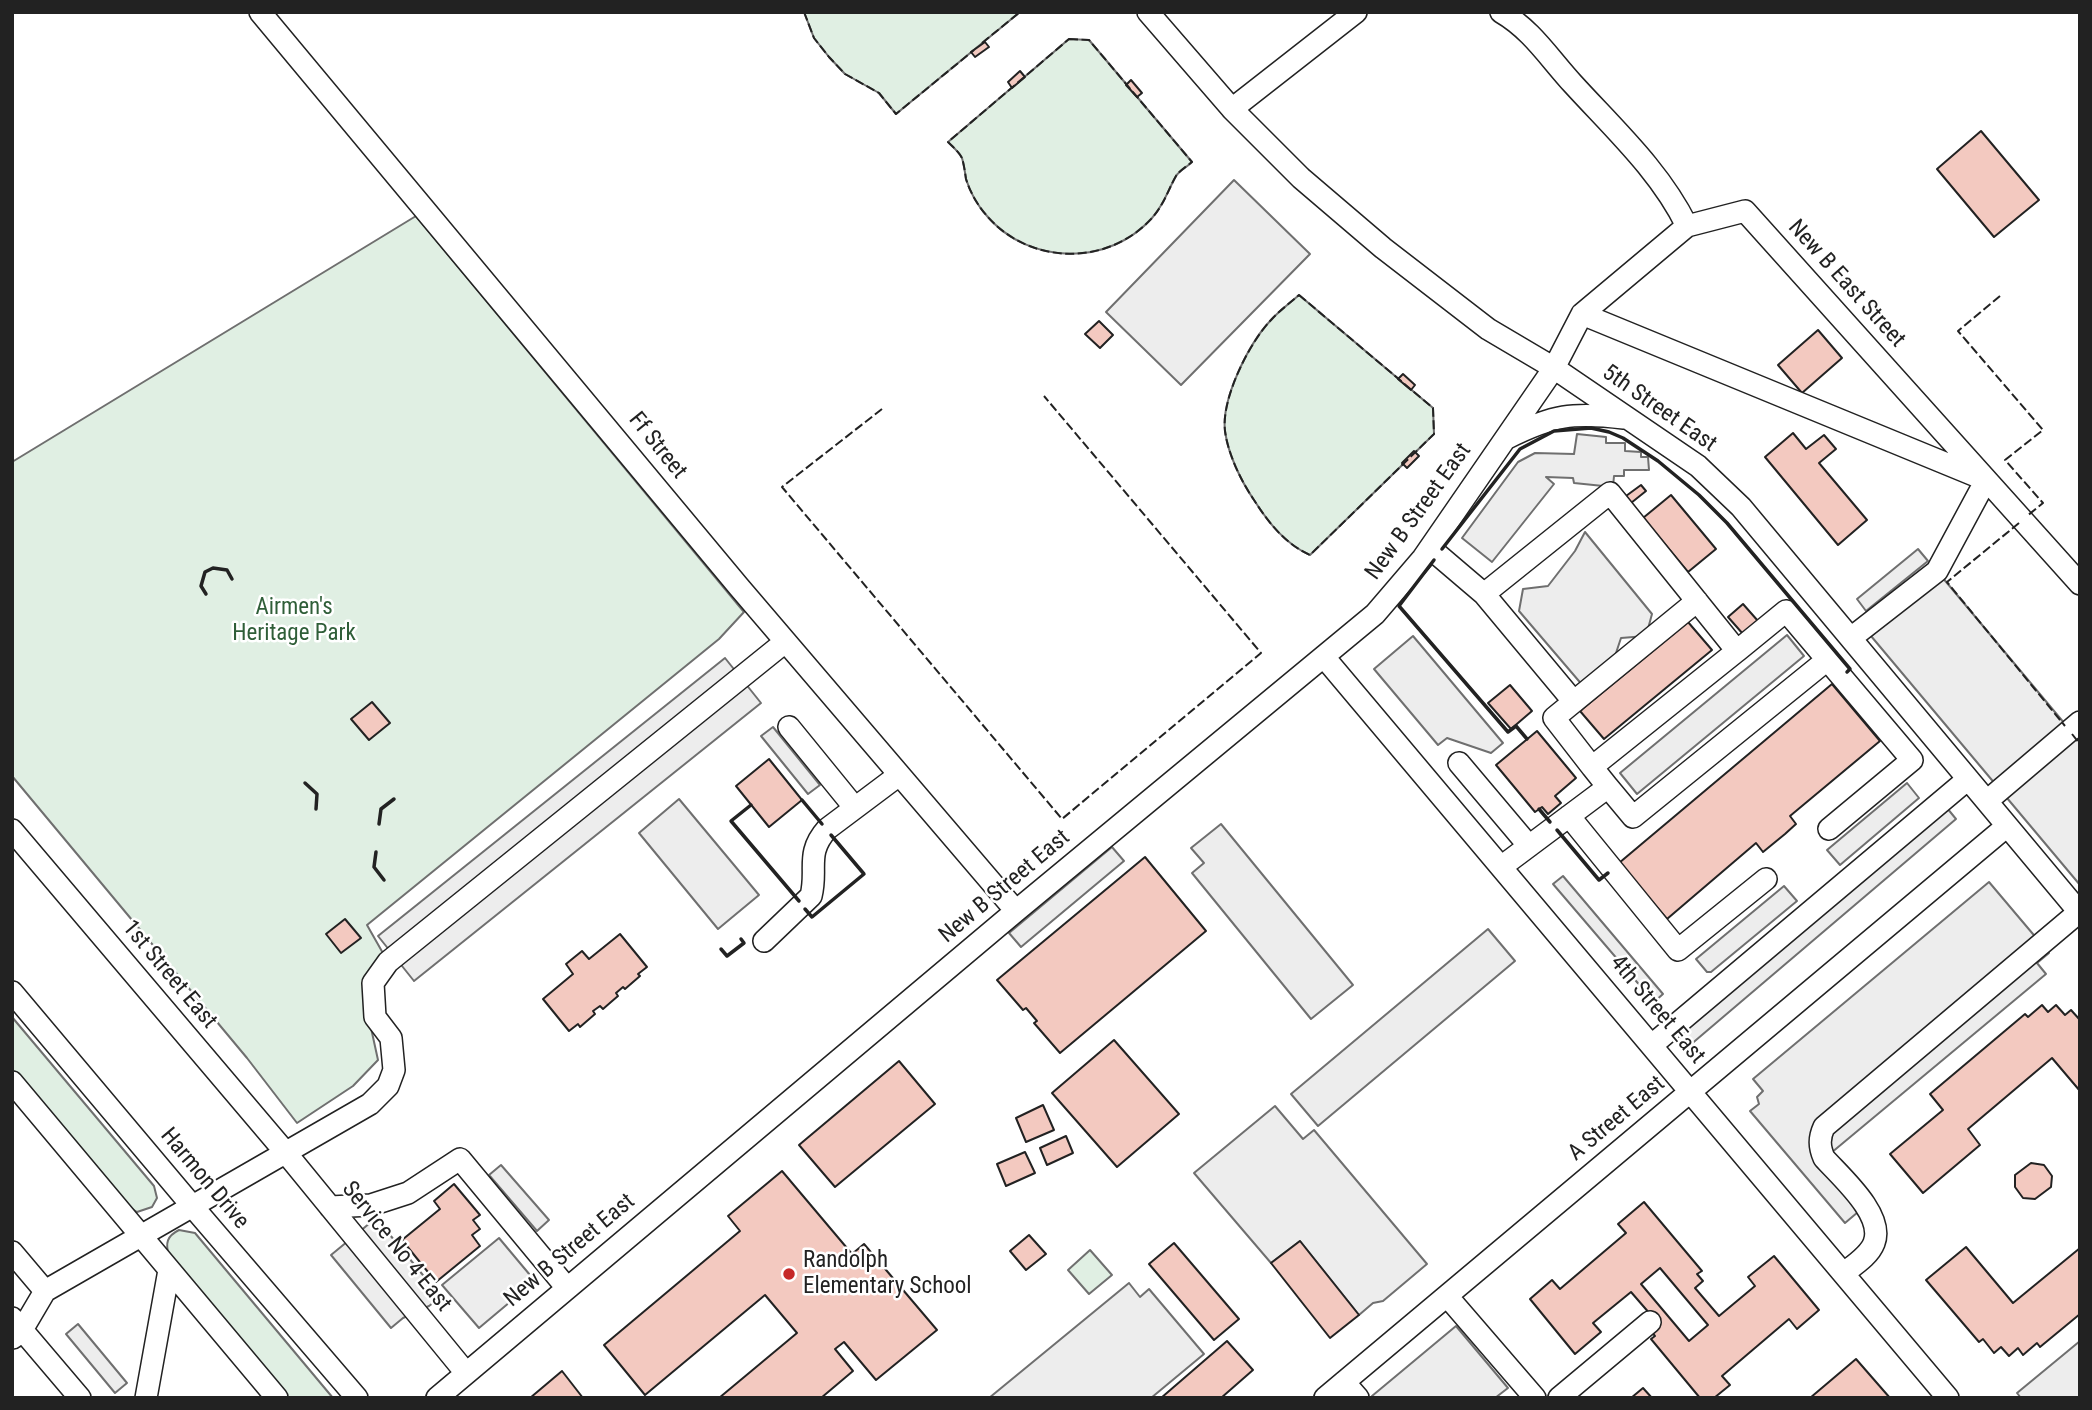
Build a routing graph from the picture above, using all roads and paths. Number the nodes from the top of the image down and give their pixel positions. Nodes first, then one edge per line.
1 (260, 12) edge
2 (1148, 12) edge
3 (1356, 12) edge
4 (1501, 12) edge
5 (1232, 109) junction
6 (1687, 226) junction
7 (1582, 314) junction
8 (1554, 368) junction
9 (1627, 418) junction
10 (1505, 439) junction
11 (1986, 480) junction
12 (1430, 548) junction
13 (2080, 584) edge
14 (1484, 594) junction
15 (1697, 601) junction
16 (1851, 638) junction
17 (785, 642) junction
18 (1737, 651) junction
19 (1324, 657) junction
20 (1827, 660) junction
21 (1574, 702) junction
22 (2080, 722) edge
23 (789, 727) dead end
24 (1459, 763) dead end
25 (1592, 766) junction
26 (899, 775) junction
27 (1968, 779) junction
28 (1608, 787) junction
29 (1987, 801) junction
30 (855, 808) junction
31 (1569, 816) junction
32 (2007, 826) junction
33 (1829, 829) dead end
34 (12, 830) edge
35 (1530, 846) junction
36 (1502, 867) junction
37 (1766, 879) dead end
38 (1016, 911) junction
39 (2079, 912) edge
40 (764, 941) dead end
41 (12, 992) edge
42 (1652, 1045) junction
43 (12, 1083) edge
44 (1691, 1092) junction
45 (286, 1153) junction
46 (193, 1207) junction
47 (330, 1207) junction
48 (141, 1236) junction
49 (12, 1252) edge
50 (169, 1270) junction
51 (1844, 1273) junction
52 (567, 1288) junction
53 (45, 1291) junction
54 (1447, 1296) junction
55 (1650, 1322) dead end
56 (16, 1329) edge
57 (466, 1373) junction
58 (1351, 1390) edge
59 (1525, 1394) edge
60 (80, 1398) edge
61 (146, 1398) edge
62 (277, 1398) edge
63 (357, 1398) edge
64 (437, 1398) edge
65 (1325, 1398) edge
66 (1559, 1398) edge
67 (1948, 1398) edge

1 - 17 street, Ff Street
2 - 5 street, 5th Street East
3 - 5 street
4 - 6 street
5 - 8 street, 5th Street East
6 - 7 street, New B East Street
6 - 11 street, New B East Street
7 - 8 street, New B East Street
7 - 11 street
8 - 9 street, 5th Street East
8 - 10 street, New B Street East
9 - 10 street
9 - 16 street, 5th Street East
10 - 12 street, New B Street East
11 - 13 street, New B East Street
11 - 16 street
12 - 14 street
12 - 19 street, New B Street East
14 - 15 street
14 - 21 street
15 - 18 street
15 - 21 street
16 - 27 street, 5th Street East
17 - 26 street, Ff Street
17 - 45 street
18 - 20 street
18 - 25 street
19 - 36 street, 4th Street East
19 - 38 street, New B Street East
20 - 28 street
20 - 33 street
21 - 25 street
22 - 29 street
23 - 30 street
24 - 35 street
25 - 28 street
26 - 30 street
26 - 38 street, Ff Street
27 - 29 street, 5th Street East
27 - 42 street
28 - 31 street
29 - 32 street, 5th Street East
30 - 40 street
31 - 35 street
31 - 37 street
32 - 39 street, 5th Street East
32 - 44 street, A Street East
34 - 45 street, 1st Street East
35 - 36 street
36 - 42 street, 4th Street East
38 - 52 street, New B Street East
39 - 51 street
41 - 46 street, Harmon Drive
42 - 44 street, 4th Street East
43 - 48 street
44 - 51 street, 4th Street East
44 - 54 street, A Street East
45 - 46 street
45 - 47 street, Service No 4 East
46 - 48 street
46 - 63 street, Harmon Drive
47 - 52 street
47 - 57 street, Service No 4 East
48 - 50 street
48 - 53 street
49 - 53 street
50 - 61 street
50 - 62 street
51 - 67 street, 4th Street East
52 - 57 street, New B Street East
53 - 56 street
54 - 58 street, A Street East
54 - 59 street
55 - 66 street
56 - 60 street
57 - 64 street, New B Street East
58 - 65 street, A Street East

